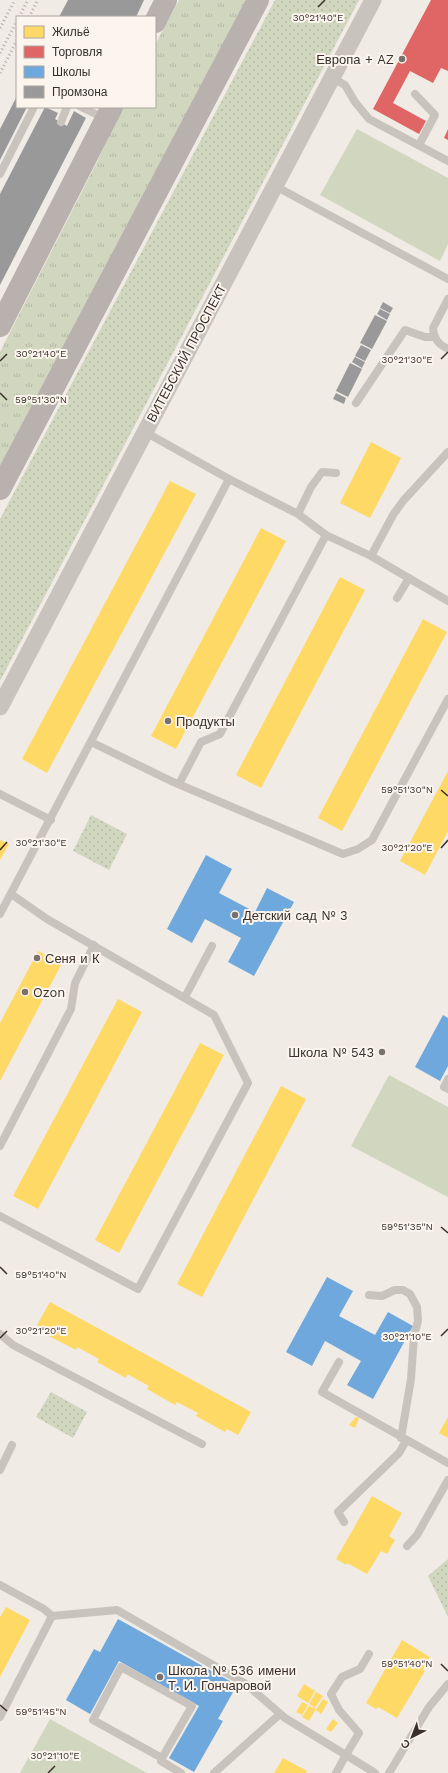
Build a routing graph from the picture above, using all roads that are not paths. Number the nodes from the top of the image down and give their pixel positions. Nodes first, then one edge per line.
1 (166, 0) edge
2 (258, 0) edge
3 (373, 0) edge
4 (156, 20) edge
5 (332, 78) junction
6 (415, 94) dead end
7 (33, 108) edge
8 (68, 108) edge
9 (86, 108) edge
10 (109, 113) edge
11 (61, 122) dead end
12 (419, 145) junction
13 (448, 161) edge
14 (0, 174) edge
15 (275, 186) junction
16 (448, 279) edge
17 (448, 299) edge
18 (0, 326) edge
19 (434, 337) junction
20 (448, 349) edge
21 (356, 403) dead end
22 (145, 432) junction
23 (448, 452) edge
24 (336, 473) dead end
25 (229, 479) junction
26 (0, 490) edge
27 (298, 514) junction
28 (326, 535) junction
29 (371, 556) junction
30 (409, 578) junction
31 (397, 598) dead end
32 (448, 601) edge
33 (448, 698) edge
34 (0, 707) edge
35 (92, 742) junction
36 (179, 784) junction
37 (0, 794) edge
38 (51, 820) junction
39 (11, 894) junction
40 (0, 914) edge
41 (94, 945) junction
42 (212, 946) dead end
43 (185, 998) junction
44 (448, 1079) edge
45 (448, 1089) edge
46 (0, 1146) edge
47 (0, 1216) edge
48 (369, 1295) dead end
49 (0, 1334) edge
50 (339, 1362) dead end
51 (403, 1439) junction
52 (202, 1444) dead end
53 (12, 1445) dead end
54 (448, 1463) edge
55 (0, 1470) edge
56 (448, 1480) edge
57 (344, 1522) dead end
58 (407, 1546) dead end
59 (0, 1585) edge
60 (52, 1616) junction
61 (369, 1654) dead end
62 (448, 1684) edge
63 (280, 1714) junction
64 (0, 1718) edge
65 (346, 1755) junction
66 (162, 1758) junction
67 (181, 1773) edge
68 (214, 1773) edge
69 (336, 1773) edge
70 (375, 1773) edge
71 (389, 1773) edge

1 - 4 main road
2 - 26 main road
3 - 5 street, ВИТЕБСКИЙ ПРОСПЕКТ
5 - 12 lane
5 - 15 street, ВИТЕБСКИЙ ПРОСПЕКТ
6 - 12 lane
7 - 14 lane
8 - 11 lane
9 - 10 lane
10 - 18 main road
12 - 13 lane
15 - 16 lane
15 - 22 street, ВИТЕБСКИЙ ПРОСПЕКТ
17 - 19 lane
19 - 20 lane
19 - 21 lane
22 - 25 lane
22 - 34 street, ВИТЕБСКИЙ ПРОСПЕКТ
23 - 29 lane
24 - 27 lane
25 - 27 lane
25 - 35 lane
27 - 28 lane
28 - 29 lane
28 - 36 lane
29 - 30 lane
30 - 31 lane
30 - 32 lane
33 - 36 lane
35 - 36 lane
35 - 38 lane
37 - 38 lane
38 - 39 lane
39 - 40 lane
39 - 41 lane
41 - 43 lane
41 - 46 lane
42 - 43 lane
43 - 47 lane
44 - 45 lane
48 - 51 lane
49 - 52 lane
50 - 51 lane
51 - 54 lane
51 - 57 lane
53 - 55 lane
56 - 58 lane
59 - 60 lane
60 - 63 lane
60 - 64 lane
61 - 65 lane
62 - 71 lane
63 - 65 lane
63 - 68 lane
65 - 69 lane
65 - 70 lane
66 - 66 lane
66 - 67 lane

